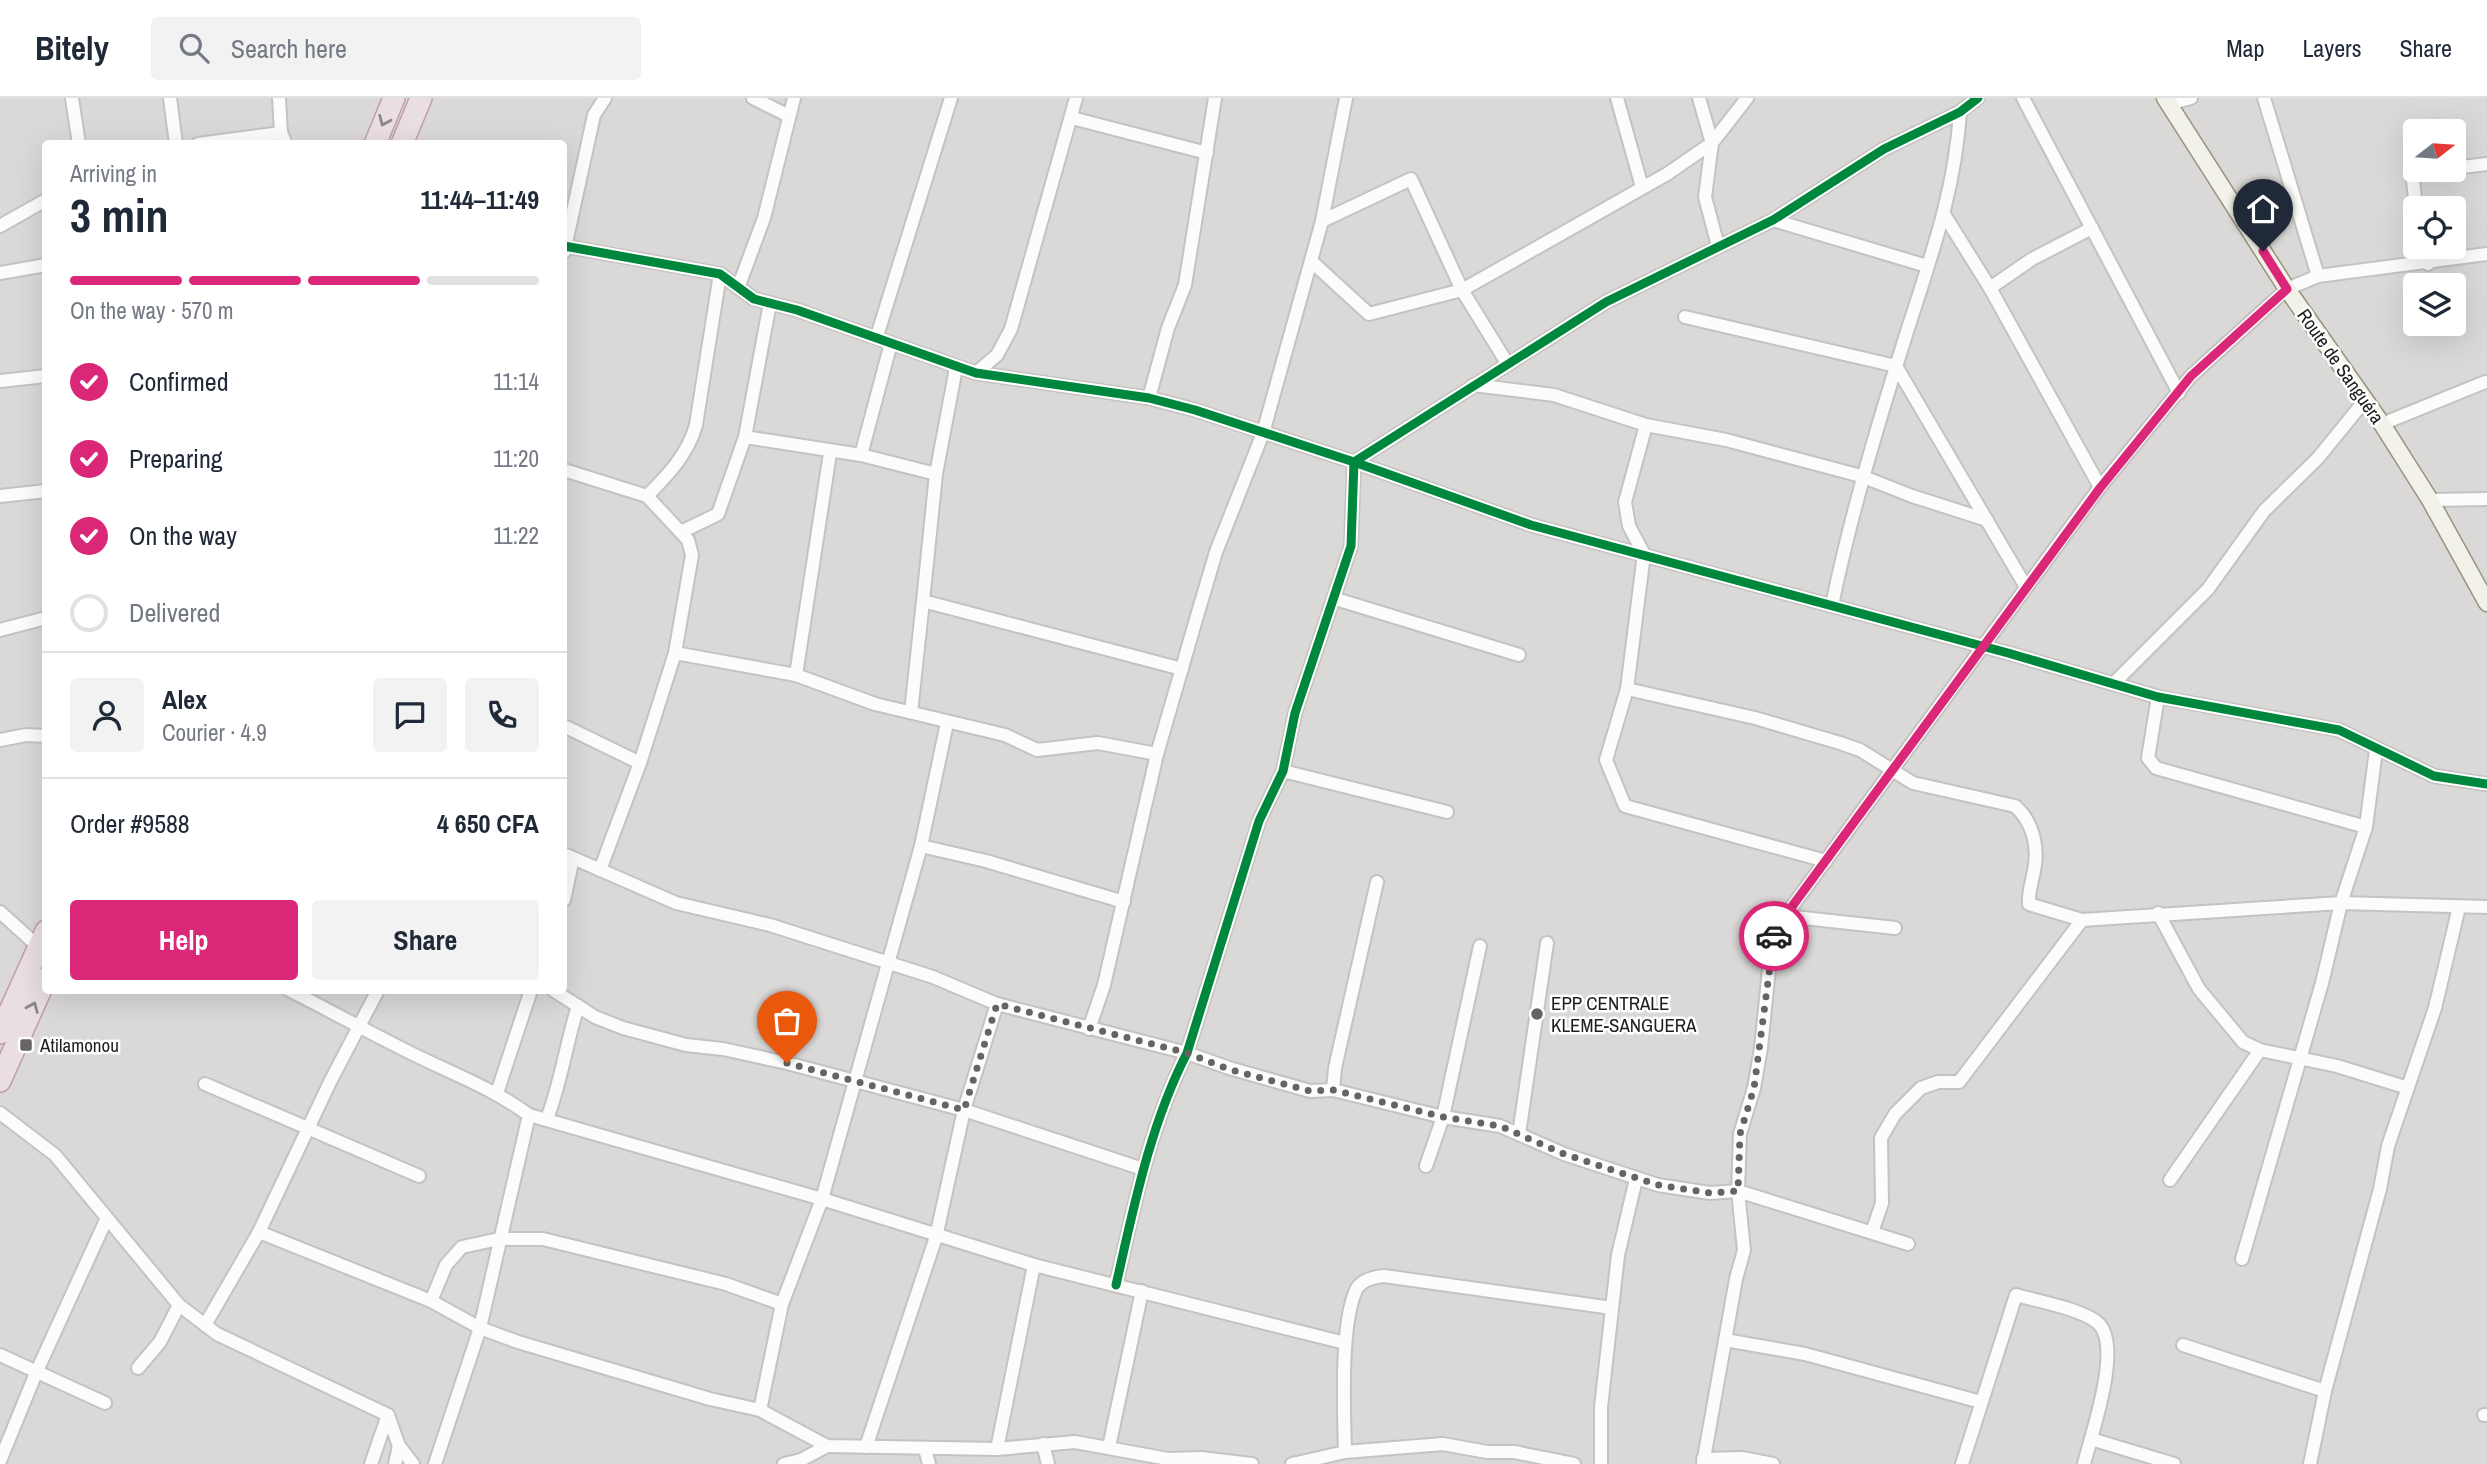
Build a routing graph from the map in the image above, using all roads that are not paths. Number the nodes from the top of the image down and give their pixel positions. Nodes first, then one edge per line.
1 (72, 98) edge
2 (170, 98) edge
3 (279, 98) edge
4 (394, 98) edge
5 (421, 98) edge
6 (605, 98) edge
7 (752, 98) edge
8 (794, 98) edge
9 (951, 98) edge
10 (1076, 98) edge
11 (1215, 98) edge
12 (1360, 98) edge
13 (1618, 98) edge
14 (1699, 98) edge
15 (1747, 98) edge
16 (1978, 98) edge
17 (2023, 98) edge
18 (2191, 98) edge
19 (2263, 98) edge
20 (2167, 101) edge
21 (1346, 102) edge
22 (1960, 112) junction
23 (789, 116) junction
24 (1072, 118) junction
25 (284, 138) edge
26 (78, 140) edge
27 (175, 140) edge
28 (255, 140) edge
29 (377, 140) edge
30 (404, 140) edge
31 (1712, 143) junction
32 (1207, 153) junction
33 (2487, 163) edge
34 (2466, 166) edge
35 (1642, 187) junction
36 (42, 202) edge
37 (1945, 216) junction
38 (1773, 220) junction
39 (1322, 221) junction
40 (0, 226) edge
41 (2092, 228) junction
42 (567, 233) edge
43 (1718, 246) junction
44 (567, 247) edge
45 (2487, 254) edge
46 (2427, 259) edge
47 (1311, 261) junction
48 (2428, 264) junction
49 (42, 266) edge
50 (1927, 266) junction
51 (0, 274) edge
52 (720, 274) junction
53 (2318, 276) junction
54 (738, 288) junction
55 (1990, 288) junction
56 (2287, 289) junction
57 (1462, 290) junction
58 (770, 303) junction
59 (1685, 317) dead end
60 (877, 337) junction
61 (891, 343) junction
62 (1507, 363) junction
63 (1896, 366) junction
64 (956, 368) junction
65 (976, 373) junction
66 (42, 376) edge
67 (0, 381) edge
68 (2485, 382) dead end
69 (1473, 385) junction
70 (2179, 393) junction
71 (1149, 398) junction
72 (2366, 399) junction
73 (2382, 424) junction
74 (1646, 425) junction
75 (1263, 433) junction
76 (745, 437) junction
77 (830, 453) junction
78 (861, 455) junction
79 (1354, 462) junction
80 (567, 471) edge
81 (936, 474) junction
82 (1861, 476) junction
83 (2100, 488) junction
84 (42, 491) edge
85 (0, 496) edge
86 (648, 496) junction
87 (2487, 499) edge
88 (2430, 500) junction
89 (1987, 520) junction
90 (681, 532) junction
91 (1644, 554) junction
92 (2026, 587) junction
93 (1336, 599) junction
94 (923, 601) junction
95 (2487, 603) edge
96 (1832, 605) junction
97 (42, 619) edge
98 (0, 630) edge
99 (1984, 649) junction
100 (675, 653) junction
101 (1519, 655) dead end
102 (1182, 669) junction
103 (796, 675) junction
104 (2115, 683) junction
105 (1627, 690) junction
106 (2158, 697) junction
107 (911, 712) junction
108 (947, 723) junction
109 (567, 727) edge
110 (42, 736) edge
111 (0, 740) edge
112 (2376, 750) junction
113 (1157, 754) junction
114 (640, 763) junction
115 (1893, 768) junction
116 (1283, 771) junction
117 (2487, 784) edge
118 (1447, 812) dead end
119 (2366, 827) junction
120 (921, 846) junction
121 (568, 856) edge
122 (1826, 861) junction
123 (600, 870) junction
124 (1377, 881) dead end
125 (1124, 902) junction
126 (2341, 903) junction
127 (2459, 907) junction
128 (2487, 907) edge
129 (0, 912) edge
130 (2158, 913) junction
131 (1785, 916) junction
132 (2082, 920) junction
133 (1895, 928) dead end
134 (42, 942) edge
135 (1547, 943) dead end
136 (42, 945) edge
137 (1480, 946) dead end
138 (887, 963) junction
139 (42, 987) edge
140 (297, 994) edge
141 (376, 994) edge
142 (530, 994) edge
143 (559, 994) edge
144 (997, 1004) junction
145 (578, 1006) junction
146 (360, 1025) junction
147 (1089, 1028) junction
148 (0, 1033) edge
149 (2260, 1050) junction
150 (1187, 1053) junction
151 (2299, 1056) junction
152 (0, 1081) edge
153 (857, 1082) junction
154 (205, 1084) dead end
155 (2407, 1088) junction
156 (1333, 1090) junction
157 (497, 1093) junction
158 (964, 1110) junction
159 (0, 1113) edge
160 (529, 1115) junction
161 (1443, 1117) junction
162 (547, 1119) junction
163 (309, 1127) junction
164 (1519, 1134) junction
165 (1426, 1166) dead end
166 (1143, 1170) junction
167 (419, 1176) dead end
168 (1636, 1179) junction
169 (2169, 1180) dead end
170 (1738, 1191) junction
171 (822, 1199) junction
172 (106, 1220) junction
173 (259, 1232) junction
174 (1872, 1232) junction
175 (936, 1237) junction
176 (499, 1239) junction
177 (1908, 1244) dead end
178 (2242, 1259) dead end
179 (1034, 1265) junction
180 (1116, 1284) junction
181 (1142, 1291) junction
182 (431, 1301) junction
183 (179, 1304) junction
184 (782, 1304) junction
185 (1612, 1308) junction
186 (205, 1325) junction
187 (480, 1328) junction
188 (1725, 1340) junction
189 (1345, 1343) junction
190 (2183, 1345) dead end
191 (0, 1355) edge
192 (138, 1368) dead end
193 (36, 1373) junction
194 (2325, 1391) junction
195 (1981, 1402) junction
196 (106, 1403) dead end
197 (760, 1410) junction
198 (388, 1415) junction
199 (2091, 1439) junction
200 (1043, 1444) junction
201 (399, 1446) junction
202 (827, 1446) junction
203 (866, 1447) junction
204 (1110, 1447) junction
205 (925, 1449) junction
206 (997, 1449) junction
207 (1345, 1452) junction
208 (1484, 1458) edge
209 (0, 1461) edge
210 (1703, 1461) edge
211 (800, 1462) edge
212 (1169, 1462) edge
213 (371, 1464) edge
214 (394, 1464) edge
215 (413, 1464) edge
216 (435, 1464) edge
217 (784, 1464) edge
218 (929, 1464) edge
219 (1048, 1464) edge
220 (1252, 1464) edge
221 (1292, 1464) edge
222 (1574, 1464) edge
223 (1601, 1464) edge
224 (1773, 1464) edge
225 (1962, 1464) edge
226 (2084, 1464) edge
227 (2174, 1464) edge
228 (2310, 1464) edge

1 - 26 street
2 - 27 street
3 - 25 street
4 -> 29 highway
5 - 30 highway
6 - 42 street
7 - 23 street
8 - 23 street
9 - 60 street
10 - 24 street
11 - 32 street
12 - 21 street
13 - 35 street
14 - 31 street
15 - 31 street
16 - 22 street
17 - 41 street
18 - 20 street
19 - 53 street
20 - 56 street, Route de Sanguéra
21 - 39 street
22 - 37 street
22 - 38 street
23 - 54 street
24 - 32 street
24 - 65 street
25 - 28 street
31 - 35 street
31 - 43 street
32 - 71 street
33 - 34 street
35 - 57 street
36 - 40 street
37 - 50 street
37 - 55 street
38 - 43 street
38 - 50 street
39 - 47 street
39 - 57 street
41 - 55 street
41 - 70 street
43 - 62 street
44 - 52 street
45 - 48 street
46 - 48 street
47 - 57 street
47 - 75 street
48 - 53 street
49 - 51 street
50 - 63 street
52 - 54 street
52 - 86 street
53 - 56 street
54 - 58 street
55 - 83 street
56 - 70 street
56 - 72 street, Route de Sanguéra
57 - 62 street
58 - 60 street
58 - 76 street
59 - 63 street
60 - 61 street
61 - 64 street
61 - 78 street
62 - 69 street
63 - 82 street
63 - 89 street
64 - 65 street
64 - 81 street
65 - 71 street
66 - 67 street
68 - 73 street
69 - 74 street
69 - 79 street
70 - 83 street
71 - 75 street
72 - 73 street, Route de Sanguéra
72 - 104 street
73 - 88 street, Route de Sanguéra
74 - 82 street
74 - 91 street
75 - 79 street
75 - 102 street
76 - 77 street
76 - 90 street
77 - 78 street
77 - 103 street
78 - 81 street
79 - 91 street
79 - 93 street
80 - 86 street
81 - 94 street
82 - 89 street
82 - 96 street
83 - 92 street
84 - 85 street
86 - 90 street
87 - 88 street
88 - 95 street, Route de Sanguéra
89 - 92 street
90 - 100 street
91 - 96 street
91 - 105 street
92 - 99 street
93 - 101 street
93 - 116 street
94 - 102 street
94 - 107 street
96 - 99 street
97 - 98 street
99 - 104 street
99 - 115 street
100 - 103 street
100 - 114 street
102 - 113 street
103 - 107 street
104 - 106 street
105 - 115 street
105 - 122 street
106 - 112 street
106 - 119 street
107 - 108 street
108 - 113 street
108 - 120 street
109 - 114 street
110 - 111 street
112 - 117 street
112 - 119 street
113 - 125 street
114 - 123 street
115 - 122 street
115 - 132 street
116 - 118 street
116 - 150 street
119 - 126 street
120 - 125 street
120 - 138 street
121 - 123 street
122 - 131 street
123 - 138 street
124 - 156 street
125 - 147 street
126 - 127 street
126 - 130 street
126 - 151 street
127 - 128 street
127 - 155 street
129 - 134 street
130 - 132 street
130 - 149 street
131 - 133 street
131 - 170 street
132 - 174 street
135 - 164 street
136 - 148 highway
137 - 161 street
138 - 144 street
138 - 153 street
152 -> 139 highway
140 - 146 street
141 - 146 street
142 - 157 street
143 - 145 street
144 - 147 street
144 - 158 street
145 - 153 street
145 - 162 street
146 - 157 street
146 - 163 street
147 - 150 street
149 - 151 street
149 - 169 street
150 - 156 street
150 - 166 street
151 - 155 street
151 - 178 street
153 - 158 street
153 - 171 street
154 - 163 street
155 - 194 street
156 - 161 street
157 - 160 street
158 - 166 street
158 - 175 street
159 - 172 street
160 - 162 street
160 - 176 street
161 - 164 street
161 - 165 street
162 - 171 street
163 - 167 street
163 - 173 street
164 - 168 street
166 - 180 street
168 - 170 street
168 - 185 street
170 - 174 street
170 - 188 street
171 - 175 street
171 - 184 street
172 - 183 street
172 - 193 street
173 - 182 street
173 - 186 street
174 - 177 street
175 - 179 street
175 - 203 street
176 - 182 street
176 - 184 street
176 - 187 street
179 - 180 street
179 - 206 street
180 - 181 street
181 - 189 street
181 - 204 street
182 - 187 street
183 - 186 street
183 - 192 street
184 - 197 street
185 - 189 street
185 - 223 street
186 - 198 street
187 - 197 street
187 - 216 street
188 - 195 street
188 - 210 street
189 - 207 street
190 - 194 street
191 - 193 street
193 - 196 street
193 - 209 street
194 - 228 street
195 - 199 street
195 - 225 street
197 - 202 street
198 - 201 street
198 - 213 street
199 - 226 street
199 - 227 street
200 - 204 street
200 - 206 street
200 - 219 street
201 - 214 street
201 - 215 street
202 - 203 street
202 - 211 street
203 - 205 street
204 - 212 street
205 - 206 street
205 - 218 street
207 - 208 street
207 - 221 street
208 - 222 street
210 - 224 street
211 - 217 street
212 - 220 street

